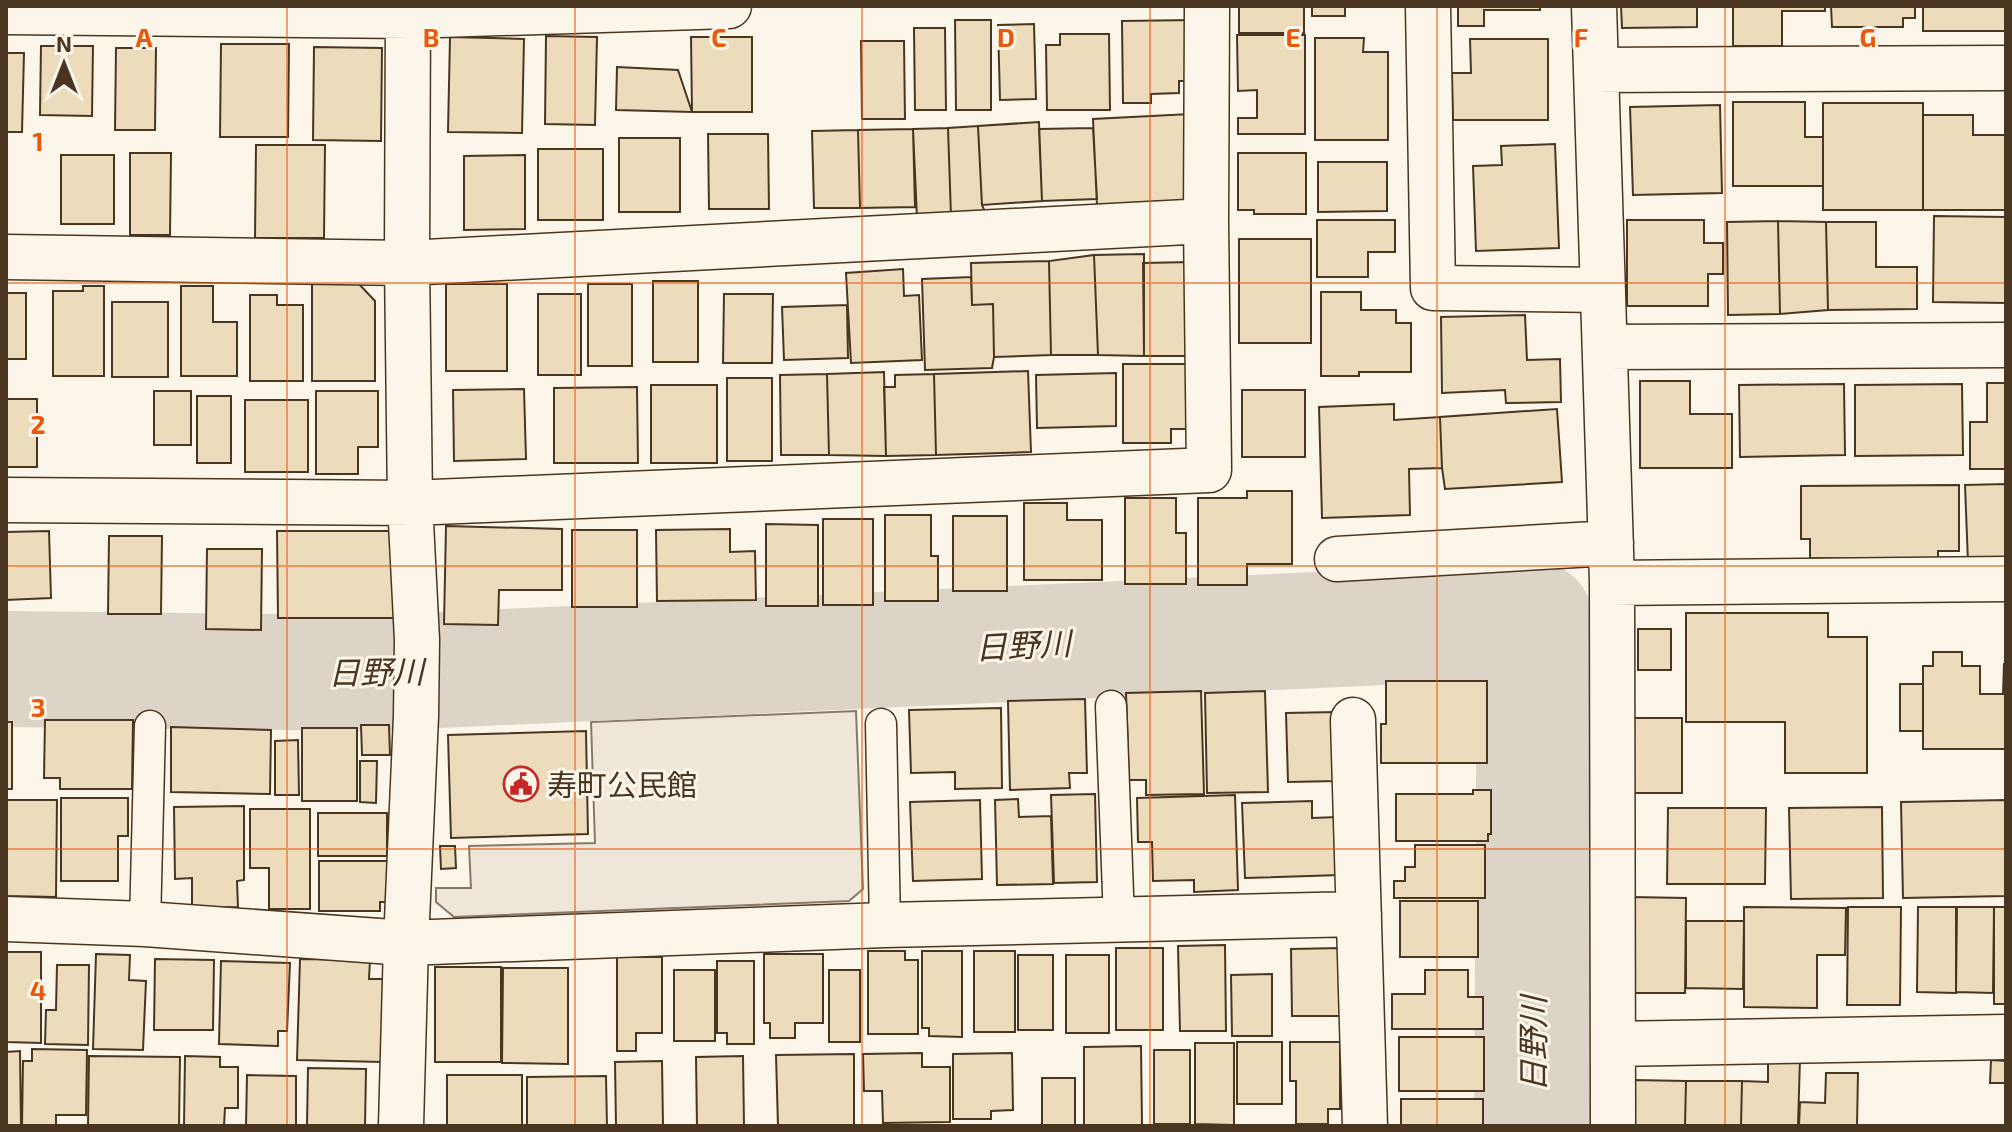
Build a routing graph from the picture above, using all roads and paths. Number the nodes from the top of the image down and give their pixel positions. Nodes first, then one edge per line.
1 (729, 6) edge
2 (1207, 6) edge
3 (1428, 6) edge
4 (1594, 6) edge
5 (408, 11) edge
6 (6, 12) edge
7 (2006, 68) edge
8 (1596, 70) junction
9 (1206, 221) junction
10 (6, 257) edge
11 (407, 263) junction
12 (1603, 290) junction
13 (2006, 345) edge
14 (1605, 347) junction
15 (6, 500) edge
16 (410, 503) junction
17 (1337, 559) dead end
18 (1611, 563) junction
19 (2006, 579) edge
20 (1111, 706) dead end
21 (1353, 720) dead end
22 (881, 724) dead end
23 (150, 726) dead end
24 (1359, 914) junction
25 (6, 919) edge
26 (1119, 920) junction
27 (145, 924) junction
28 (885, 925) junction
29 (406, 943) junction
30 (2006, 1037) edge
31 (1614, 1044) junction
32 (401, 1126) edge
33 (1365, 1126) edge
34 (1613, 1126) edge

1 - 5 street
2 - 9 street
3 - 12 street
4 - 8 street
5 - 6 street
5 - 11 street
7 - 8 street
8 - 12 street
9 - 11 street
9 - 16 street
10 - 11 street
11 - 16 street
12 - 14 street
13 - 14 street
14 - 18 street
15 - 16 street
16 - 29 street
17 - 18 street
18 - 19 street
18 - 31 street
20 - 26 lane
21 - 24 street
22 - 28 lane
23 - 27 lane
24 - 26 street
24 - 33 street
25 - 27 street
26 - 28 street
27 - 29 street
28 - 29 street
29 - 32 street
30 - 31 street
31 - 34 street

